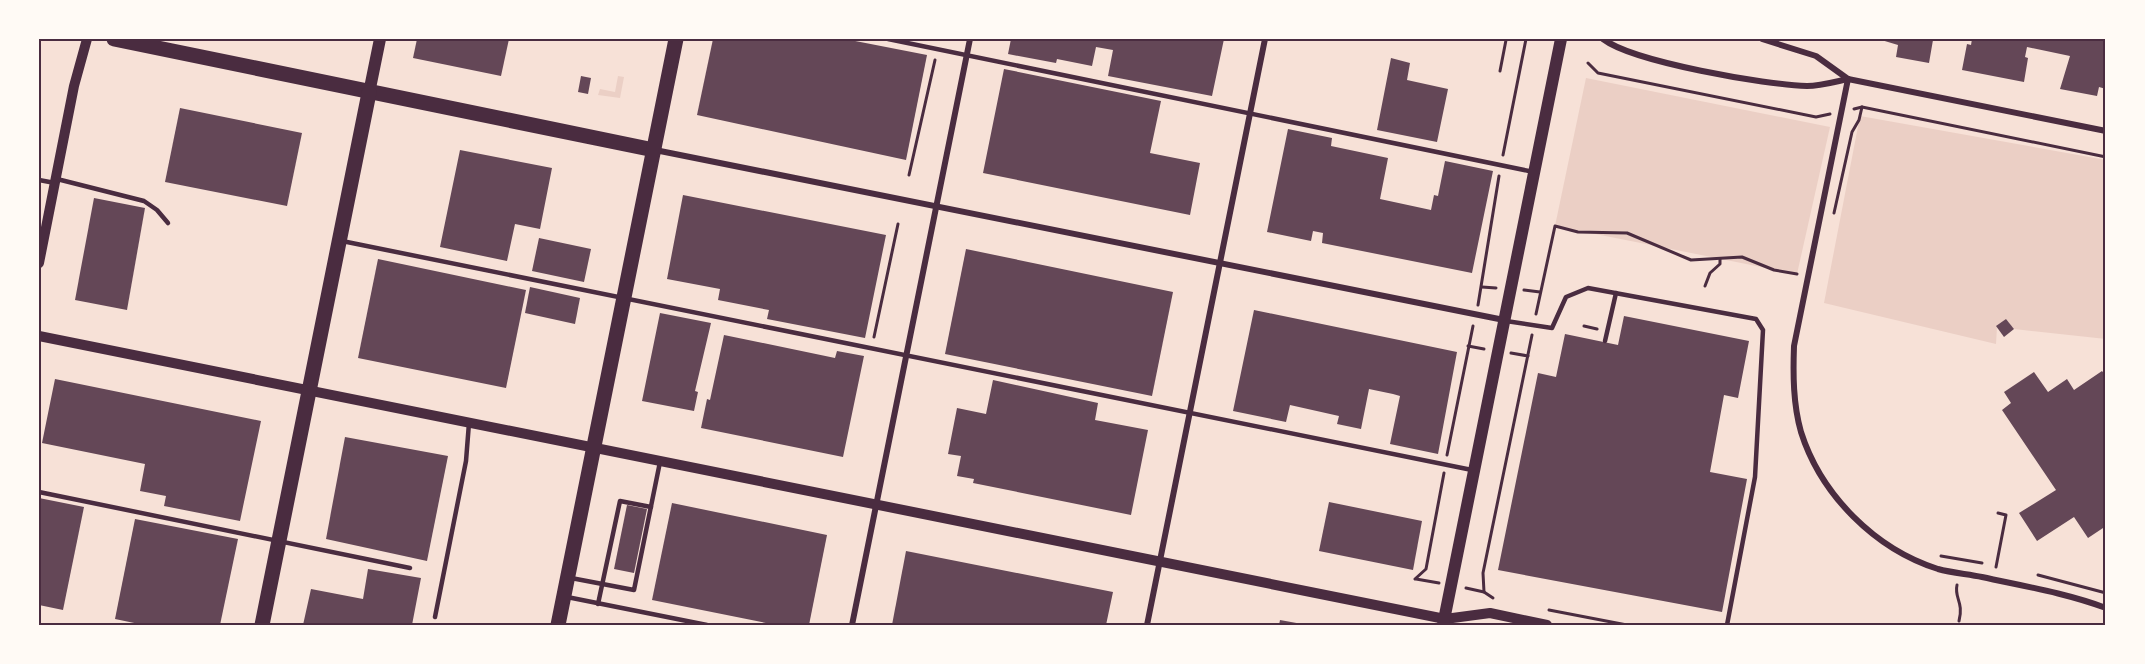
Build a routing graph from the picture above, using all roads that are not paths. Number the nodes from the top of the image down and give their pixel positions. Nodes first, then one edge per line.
1 (87, 39) edge
2 (114, 39) edge
3 (380, 39) edge
4 (676, 39) edge
5 (888, 39) edge
6 (970, 39) edge
7 (1265, 39) edge
8 (1561, 39) edge
9 (1603, 39) edge
10 (1762, 39) edge
11 (146, 42) edge
12 (967, 55) junction
13 (1848, 79) junction
14 (369, 93) junction
15 (1250, 113) junction
16 (2106, 131) edge
17 (654, 150) junction
18 (1534, 172) junction
19 (39, 180) edge
20 (55, 181) junction
21 (936, 207) junction
22 (43, 222) edge
23 (168, 223) dead end
24 (339, 241) junction
25 (39, 263) edge
26 (1220, 263) junction
27 (1616, 293) junction
28 (624, 299) junction
29 (1505, 321) junction
30 (39, 336) edge
31 (1605, 341) dead end
32 (906, 355) junction
33 (309, 390) junction
34 (1190, 414) junction
35 (469, 423) junction
36 (594, 448) junction
37 (660, 462) junction
38 (1474, 471) junction
39 (39, 492) edge
40 (876, 505) junction
41 (651, 507) junction
42 (615, 525) junction
43 (622, 527) dead end
44 (279, 541) junction
45 (610, 546) junction
46 (618, 548) dead end
47 (1160, 563) junction
48 (411, 568) dead end
49 (568, 577) junction
50 (602, 584) junction
51 (564, 597) junction
52 (598, 604) junction
53 (2106, 608) edge
54 (435, 617) dead end
55 (1447, 623) edge
56 (262, 625) edge
57 (558, 625) edge
58 (707, 625) edge
59 (852, 625) edge
60 (1147, 625) edge
61 (1547, 625) edge
62 (1727, 625) edge

1 - 20 street
2 - 11 main road
3 - 14 main road
4 - 17 main road
5 - 12 lane
6 - 12 street
7 - 15 street
8 - 18 main road
9 - 13 street
10 - 13 street
11 - 14 main road
12 - 15 lane
12 - 21 street
13 - 16 street
13 - 53 street
14 - 17 main road
14 - 24 main road
15 - 18 lane
15 - 26 street
17 - 21 street
17 - 28 main road
18 - 29 main road
19 - 20 lane
20 - 22 street
20 - 23 lane
21 - 26 street
21 - 32 street
22 - 25 street
24 - 28 lane
24 - 33 main road
26 - 29 street
26 - 34 street
27 - 29 lane
27 - 31 lane
27 - 62 lane
28 - 32 lane
28 - 36 main road
29 - 38 main road
30 - 33 street
32 - 34 lane
32 - 40 street
33 - 35 street
33 - 44 main road
34 - 38 lane
34 - 47 street
35 - 36 street
35 - 54 lane
36 - 37 street
36 - 49 main road
37 - 40 street
37 - 41 lane
38 - 55 main road
39 - 44 lane
40 - 47 street
40 - 59 street
41 - 42 lane
41 - 50 lane
42 - 43 lane
42 - 45 lane
44 - 48 lane
44 - 56 main road
45 - 46 lane
45 - 50 lane
47 - 55 street
47 - 60 street
49 - 50 lane
49 - 51 main road
50 - 52 lane
51 - 52 lane
51 - 57 main road
52 - 58 lane
55 - 61 street

